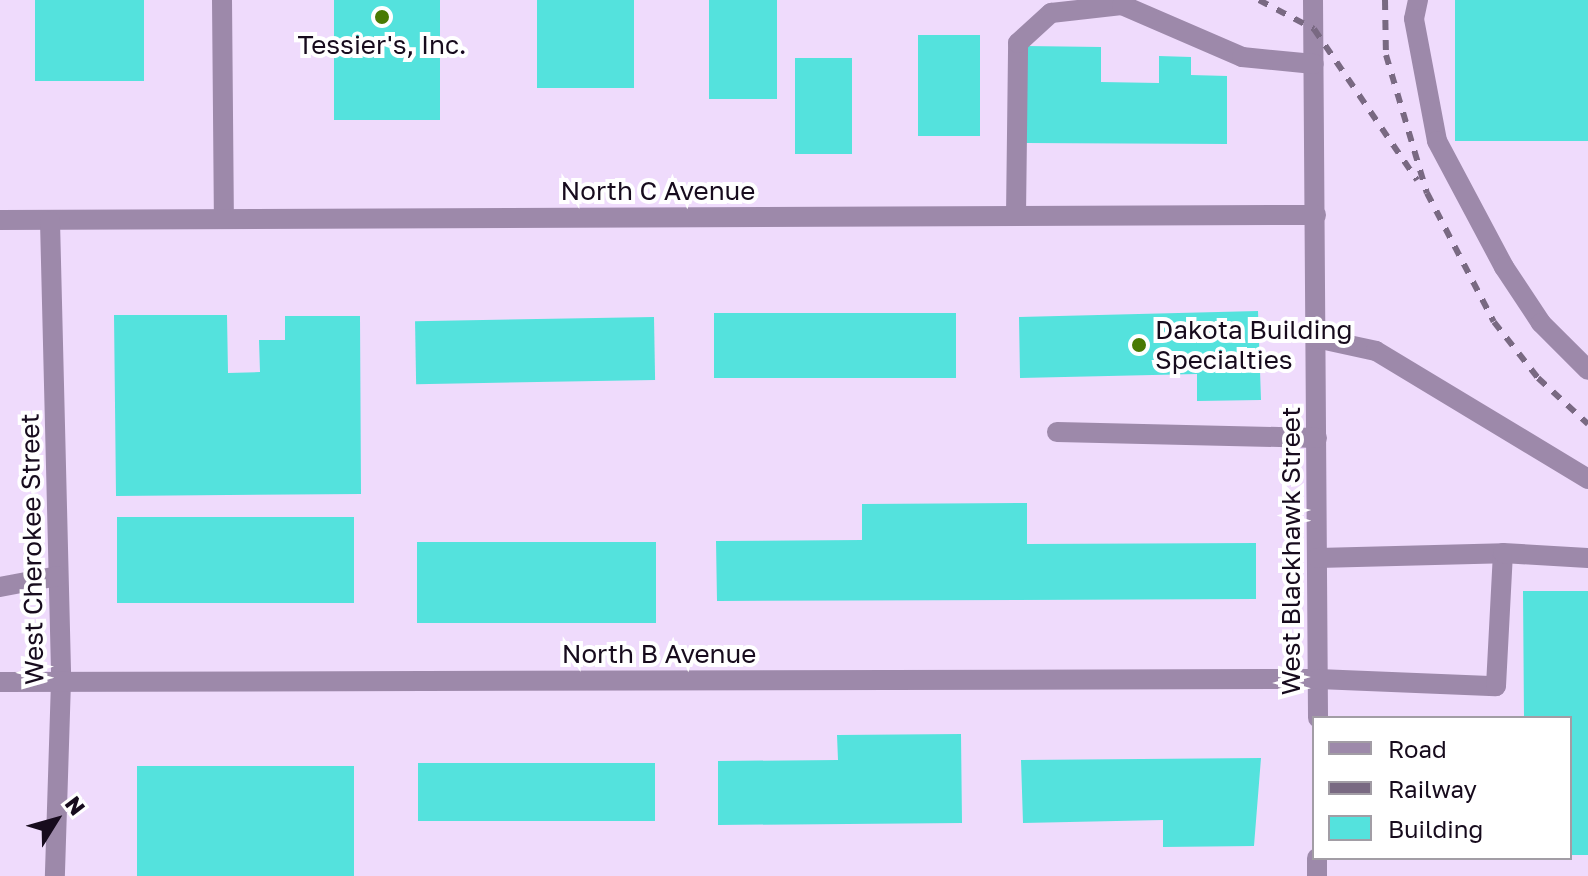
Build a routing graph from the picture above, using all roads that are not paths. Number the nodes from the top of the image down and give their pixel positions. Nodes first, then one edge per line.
1 (222, 0) edge
2 (1313, 0) edge
3 (1418, 0) edge
4 (1314, 64) junction
5 (1316, 215) junction
6 (1016, 216) junction
7 (224, 219) junction
8 (0, 220) edge
9 (50, 221) junction
10 (1316, 338) junction
11 (1588, 370) edge
12 (1057, 432) dead end
13 (1317, 438) junction
14 (1588, 479) edge
15 (1503, 553) junction
16 (1318, 558) junction
17 (1588, 558) edge
18 (58, 576) junction
19 (0, 587) edge
20 (1318, 679) junction
21 (61, 681) junction
22 (0, 682) edge
23 (1318, 716) edge
24 (55, 876) edge

1 - 7 street
2 - 4 street, West Blackhawk Street
3 - 11 street
4 - 5 street, West Blackhawk Street
4 - 6 street
5 - 6 street, North C Avenue
5 - 10 street, West Blackhawk Street
6 - 7 street, North C Avenue
7 - 9 street, North C Avenue
8 - 9 street, North C Avenue
9 - 18 street, West Cherokee Street
10 - 13 street, West Blackhawk Street
10 - 14 street
12 - 13 street
13 - 16 street, West Blackhawk Street
15 - 16 street
15 - 17 street
15 - 20 street, North B Avenue
16 - 20 street, West Blackhawk Street
18 - 19 street
18 - 21 street, West Cherokee Street
20 - 21 street, North B Avenue
20 - 23 street, West Blackhawk Street
21 - 22 street, North B Avenue
21 - 24 street, West Cherokee Street

